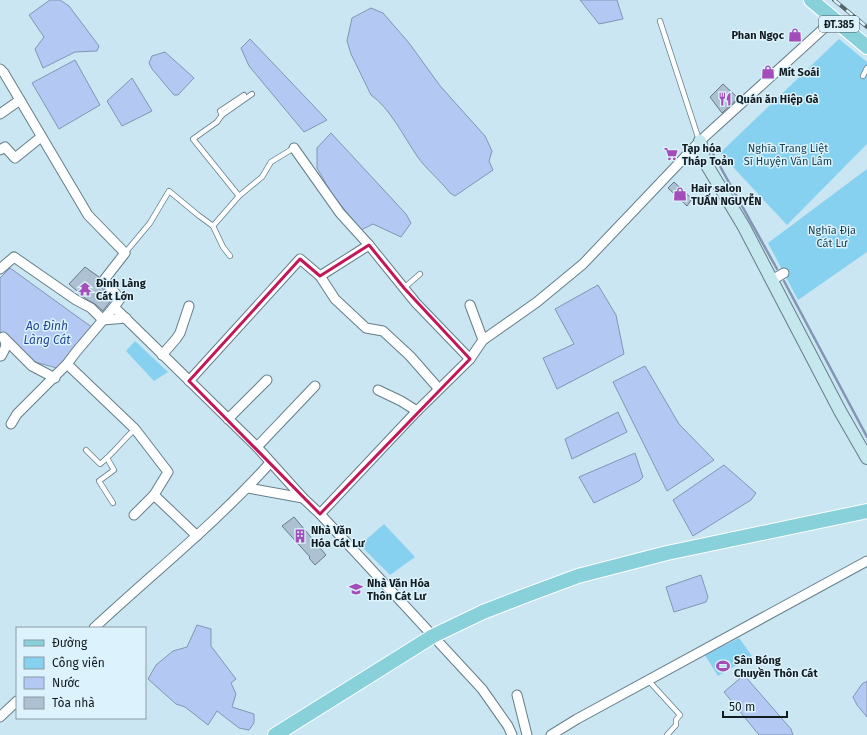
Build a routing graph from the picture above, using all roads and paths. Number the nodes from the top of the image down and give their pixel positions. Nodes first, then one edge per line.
1 (811, 0) edge
2 (834, 19) junction
3 (660, 21) dead end
4 (867, 47) edge
5 (867, 68) edge
6 (0, 69) edge
7 (863, 76) dead end
8 (244, 94) dead end
9 (252, 94) dead end
10 (20, 100) junction
11 (0, 114) edge
12 (222, 114) junction
13 (41, 137) junction
14 (700, 141) junction
15 (294, 148) joint
16 (0, 150) edge
17 (686, 156) junction
18 (705, 162) junction
19 (239, 196) junction
20 (213, 226) junction
21 (369, 245) junction
22 (125, 253) junction
23 (230, 256) dead end
24 (0, 270) edge
25 (784, 273) dead end
26 (420, 274) dead end
27 (320, 276) junction
28 (772, 280) junction
29 (404, 288) junction
30 (470, 305) dead end
31 (189, 306) dead end
32 (114, 307) junction
33 (126, 318) junction
34 (103, 320) junction
35 (2, 336) edge
36 (483, 340) junction
37 (162, 355) junction
38 (1, 356) edge
39 (470, 359) junction
40 (67, 364) junction
41 (54, 378) junction
42 (267, 380) dead end
43 (189, 381) junction
44 (315, 386) dead end
45 (439, 389) junction
46 (378, 390) dead end
47 (417, 411) junction
48 (228, 420) junction
49 (11, 424) dead end
50 (135, 429) junction
51 (257, 447) junction
52 (86, 450) dead end
53 (107, 458) junction
54 (867, 458) edge
55 (270, 463) junction
56 (248, 488) junction
57 (154, 495) junction
58 (303, 498) junction
59 (114, 503) dead end
60 (867, 511) edge
61 (320, 514) junction
62 (134, 515) dead end
63 (197, 536) junction
64 (867, 561) edge
65 (95, 627) edge
66 (433, 636) junction
67 (648, 680) junction
68 (517, 695) dead end
69 (16, 702) edge
70 (0, 717) edge
71 (275, 735) edge
72 (512, 735) edge
73 (527, 735) edge
74 (551, 735) edge
75 (667, 735) edge

1 - 2 main road, ĐT.385
2 - 4 main road, ĐT.385
2 - 14 street
3 - 14 lane
5 - 7 lane
6 - 10 street
8 - 12 lane
9 - 12 lane
10 - 11 street
10 - 13 street
12 - 19 lane
13 - 16 street
13 - 22 street
14 - 17 street
14 - 18 main road
15 - 19 lane
15 - 21 street
17 - 18 street
17 - 36 street
18 - 28 main road
19 - 20 lane
20 - 22 lane
20 - 23 lane
21 - 27 street
21 - 29 street
22 - 32 street
24 - 34 street
25 - 28 street
26 - 29 lane
27 - 43 street
27 - 45 street
28 - 54 main road
29 - 39 street
30 - 36 street
31 - 37 street
32 - 33 street
32 - 34 street
33 - 34 street
33 - 37 street
34 - 40 street
35 - 38 street
35 - 41 street
36 - 39 street
37 - 43 street
39 - 45 street
40 - 41 street
40 - 50 street
41 - 49 street
42 - 48 street
43 - 48 street
44 - 51 street
45 - 47 street
46 - 47 street
47 - 61 street
48 - 51 street
50 - 53 lane
50 - 57 street
51 - 55 street
52 - 53 lane
53 - 59 lane
55 - 56 street
55 - 58 street
56 - 58 street
56 - 63 street
57 - 62 street
57 - 63 street
58 - 61 street
60 - 66 main road
61 - 66 street
63 - 65 street
64 - 67 street
66 - 71 main road
66 - 72 street
67 - 74 street
67 - 75 lane
68 - 73 street
69 - 70 street

